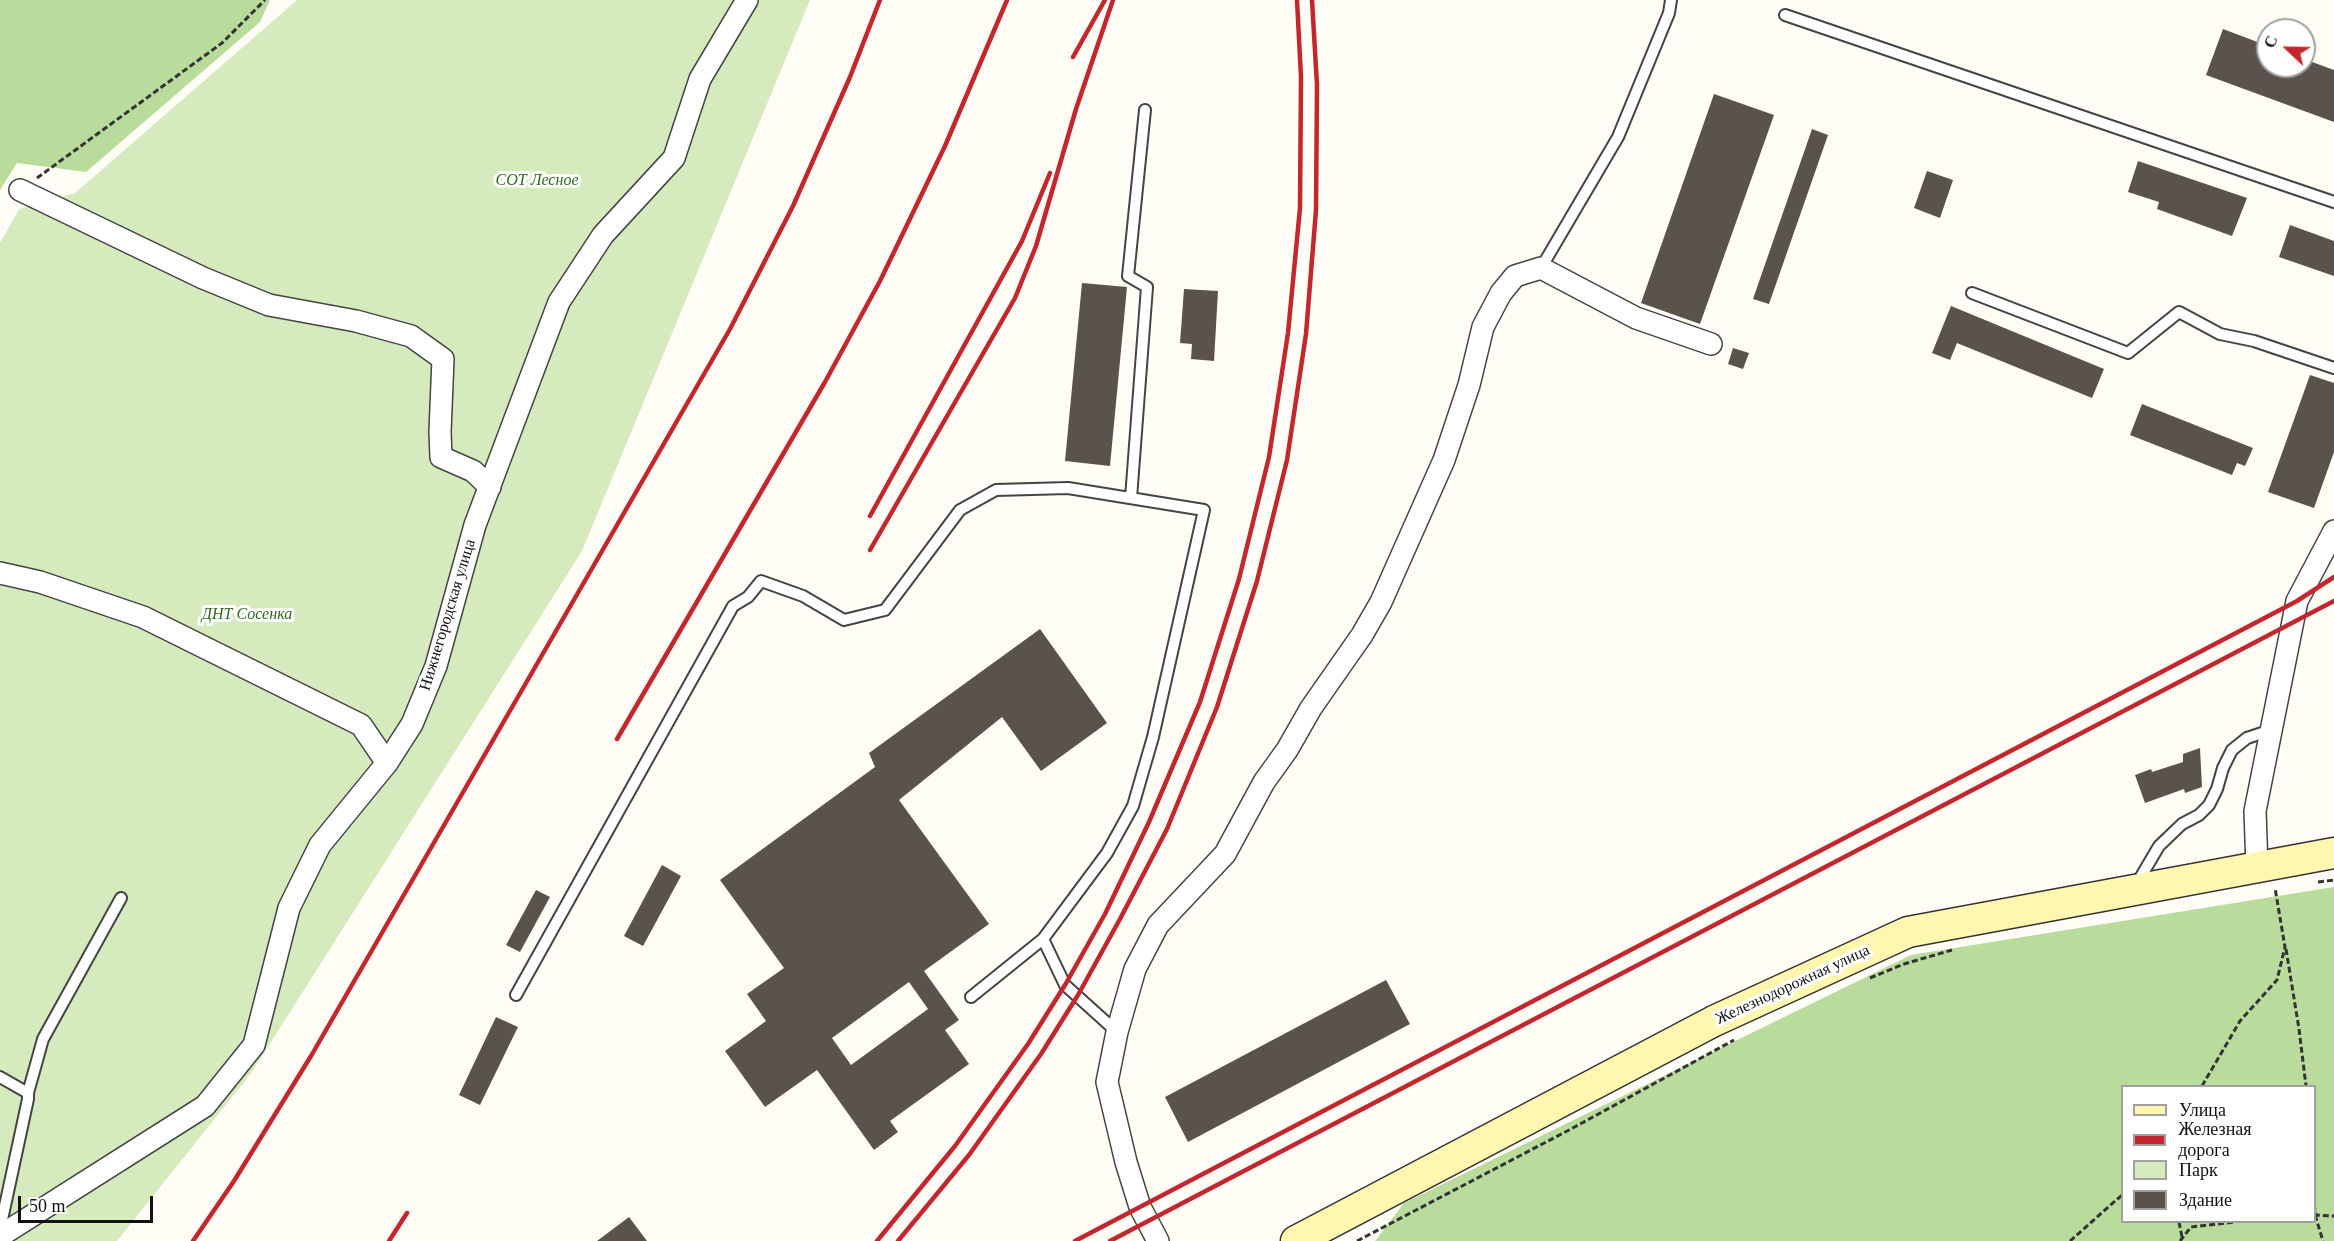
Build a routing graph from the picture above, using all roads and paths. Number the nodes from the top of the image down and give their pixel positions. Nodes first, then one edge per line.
1 (265, 0) edge
2 (747, 0) edge
3 (1671, 0) edge
4 (1785, 15) dead end
5 (1145, 110) dead end
6 (20, 190) joint
7 (2334, 202) edge
8 (1541, 268) junction
9 (1972, 293) dead end
10 (1711, 344) dead end
11 (2334, 368) edge
12 (490, 487) junction
13 (1131, 498) junction
14 (2334, 531) edge
15 (0, 573) edge
16 (2271, 730) junction
17 (387, 763) junction
18 (2334, 853) edge
19 (2266, 877) junction
20 (2334, 880) edge
21 (2310, 883) dead end
22 (2133, 890) junction
23 (121, 898) dead end
24 (1043, 939) junction
25 (2285, 946) junction
26 (1960, 947) dead end
27 (1863, 981) dead end
28 (516, 995) dead end
29 (971, 998) dead end
30 (1117, 1032) junction
31 (1738, 1038) dead end
32 (0, 1077) edge
33 (2203, 1085) edge
34 (2306, 1085) edge
35 (28, 1093) junction
36 (2121, 1196) edge
37 (2316, 1215) edge
38 (2334, 1216) edge
39 (2316, 1218) edge
40 (2180, 1223) edge
41 (2212, 1223) edge
42 (0, 1229) edge
43 (0, 1236) edge
44 (2182, 1237) junction
45 (1158, 1241) edge
46 (1296, 1241) edge
47 (1357, 1241) edge
48 (2070, 1241) edge
49 (2180, 1241) edge
50 (2324, 1241) edge

1 - 6 path
2 - 12 street, Нижнегородская улица
3 - 8 lane
4 - 7 lane
5 - 13 lane
6 - 12 street
8 - 10 street
8 - 30 street
9 - 11 lane
12 - 17 street, Нижнегородская улица
13 - 24 lane
13 - 28 lane
14 - 16 street
15 - 17 street
16 - 19 street
16 - 22 lane
17 - 43 street, Нижнегородская улица
18 - 19 main road, Железнодорожная улица
19 - 22 main road, Железнодорожная улица
19 - 25 path
20 - 21 path
22 - 46 main road, Железнодорожная улица
23 - 35 lane
24 - 29 lane
24 - 30 lane
25 - 33 path
25 - 34 path
26 - 27 path
30 - 45 street
31 - 47 path
32 - 35 lane
35 - 42 lane
36 - 48 path
37 - 38 path
39 - 50 path
40 - 44 path
41 - 44 path
44 - 49 path

